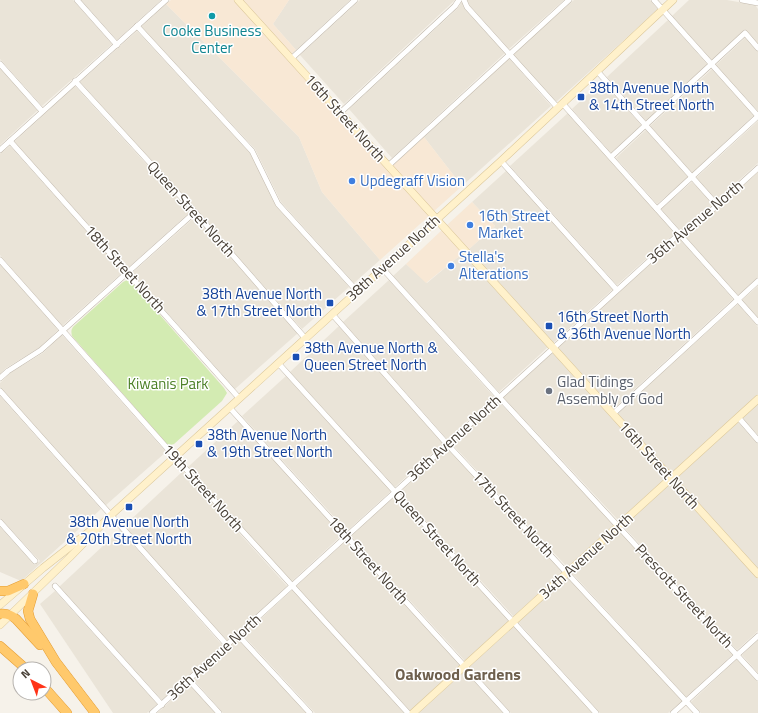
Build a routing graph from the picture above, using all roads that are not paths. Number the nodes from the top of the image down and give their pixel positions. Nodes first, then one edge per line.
1 (77, 0) edge
2 (166, 0) edge
3 (238, 0) edge
4 (355, 0) edge
5 (459, 0) edge
6 (464, 0) edge
7 (569, 0) edge
8 (654, 0) edge
9 (673, 0) edge
10 (742, 0) edge
11 (757, 3) edge
12 (663, 10) junction
13 (137, 26) junction
14 (117, 44) junction
15 (758, 48) edge
16 (509, 54) junction
17 (291, 59) junction
18 (0, 64) edge
19 (712, 64) junction
20 (598, 72) junction
21 (75, 81) junction
22 (560, 106) junction
23 (42, 111) junction
24 (340, 113) junction
25 (758, 116) edge
26 (646, 125) junction
27 (10, 141) junction
28 (0, 150) edge
29 (611, 157) junction
30 (501, 161) junction
31 (388, 166) junction
32 (758, 168) edge
33 (692, 177) junction
34 (717, 205) junction
35 (657, 209) junction
36 (195, 212) junction
37 (436, 219) junction
38 (679, 234) junction
39 (0, 260) edge
40 (382, 268) junction
41 (128, 273) junction
42 (758, 281) edge
43 (617, 290) junction
44 (357, 291) junction
45 (738, 300) junction
46 (332, 314) junction
47 (758, 322) edge
48 (62, 331) junction
49 (306, 338) junction
50 (553, 348) junction
51 (278, 363) junction
52 (0, 378) edge
53 (0, 391) edge
54 (499, 397) junction
55 (239, 398) junction
56 (758, 399) edge
57 (229, 407) junction
58 (613, 414) junction
59 (738, 417) junction
60 (758, 440) edge
61 (448, 444) junction
62 (175, 457) junction
63 (671, 478) junction
64 (395, 492) junction
65 (111, 515) junction
66 (0, 522) edge
67 (619, 526) junction
68 (347, 536) junction
69 (35, 561) dead end
70 (568, 572) junction
71 (758, 574) edge
72 (24, 584) junction
73 (55, 586) dead end
74 (292, 586) junction
75 (0, 590) edge
76 (33, 594) junction
77 (0, 606) edge
78 (0, 614) edge
79 (11, 615) junction
80 (514, 621) junction
81 (0, 625) edge
82 (238, 635) junction
83 (758, 636) edge
84 (227, 645) junction
85 (3, 649) edge
86 (737, 654) junction
87 (17, 661) edge
88 (56, 662) junction
89 (465, 666) junction
90 (758, 678) edge
91 (189, 680) junction
92 (52, 696) edge
93 (686, 701) junction
94 (162, 705) junction
95 (66, 713) edge
96 (95, 713) edge
97 (152, 713) edge
98 (219, 713) edge
99 (310, 713) edge
100 (408, 713) edge
101 (414, 713) edge
102 (507, 713) edge
103 (596, 713) edge
104 (673, 713) edge
105 (697, 713) edge

1 - 14 street
2 - 13 street
3 - 17 street, 16th Street North
4 - 17 street
5 - 24 street
6 - 16 street
7 - 16 street
8 - 12 street
9 - 12 street, 38th Avenue North
10 - 11 street
12 - 19 street
12 - 20 street, 38th Avenue North
13 - 14 street
13 - 44 street
14 - 21 street
15 - 19 street
16 - 22 street
16 - 31 street
17 - 24 street, 16th Street North
18 - 23 street
19 - 25 street
19 - 26 street
20 - 22 street, 38th Avenue North
20 - 26 street
21 - 23 street
21 - 36 street, Queen Street North
22 - 29 street
22 - 30 street, 38th Avenue North
23 - 27 street
24 - 31 street, 16th Street North
25 - 33 street
26 - 29 street
26 - 33 street
27 - 28 street
27 - 41 street, 18th Street North
29 - 35 street
30 - 37 street, 38th Avenue North
30 - 43 street
31 - 37 street, 16th Street North
32 - 34 street, 36th Avenue North
33 - 34 street
33 - 35 street
34 - 38 street, 36th Avenue North
35 - 38 street
36 - 41 street
36 - 49 street, Queen Street North
37 - 40 street, 38th Avenue North
37 - 50 street, 16th Street North
38 - 43 street, 36th Avenue North
38 - 45 street
39 - 48 street, 19th Street North
40 - 44 street, 38th Avenue North
40 - 54 street, Prescott Street North
41 - 48 street
41 - 55 street, 18th Street North
42 - 45 street
43 - 50 street, 36th Avenue North
44 - 46 street, 38th Avenue North
45 - 47 street
45 - 58 street
46 - 49 street, 38th Avenue North
46 - 61 street, 17th Street North
48 - 52 street
48 - 62 street, 19th Street North
49 - 51 street, 38th Avenue North
50 - 54 street, 36th Avenue North
50 - 58 street, 16th Street North
51 - 55 street, 38th Avenue North
51 - 64 street, Queen Street North
53 - 65 street
54 - 61 street, 36th Avenue North
54 - 67 street, Prescott Street North
55 - 57 street, 38th Avenue North
56 - 59 street, 34th Avenue North
57 - 62 street, 38th Avenue North
57 - 68 street, 18th Street North
58 - 63 street, 16th Street North
59 - 60 street
59 - 63 street, 34th Avenue North
61 - 64 street, 36th Avenue North
61 - 70 street, 17th Street North
62 - 65 street, 38th Avenue North
62 - 74 street, 19th Street North
63 - 67 street, 34th Avenue North
63 - 71 street, 16th Street North
64 - 68 street, 36th Avenue North
64 - 80 street, Queen Street North
65 - 72 street, 38th Avenue North
65 - 76 street, 38th Avenue North
65 - 84 street
66 - 69 street
67 - 70 street, 34th Avenue North
67 - 86 street, Prescott Street North
68 - 74 street, 36th Avenue North
68 - 89 street, 18th Street North
70 - 80 street, 34th Avenue North
70 - 93 street, 17th Street North
72 - 75 highway
72 - 77 street, 38th Avenue North
73 - 94 street
74 - 82 street, 36th Avenue North
74 - 100 street, 19th Street North
76 - 79 street, 38th Avenue North
76 - 88 highway
78 - 79 highway
79 - 81 street, 38th Avenue North
79 - 88 highway
80 - 89 street, 34th Avenue North
80 - 103 street, Queen Street North
82 - 84 street, 36th Avenue North
82 - 99 street
83 - 86 street
84 - 91 street, 36th Avenue North
85 - 87 highway
86 - 90 street, Prescott Street North
86 - 93 street
88 - 96 highway
89 - 101 street, 34th Avenue North
89 - 102 street, 18th Street North
91 - 94 street, 36th Avenue North
91 - 98 street
92 - 95 highway
93 - 104 street
93 - 105 street, 17th Street North
94 - 97 street, 36th Avenue North

